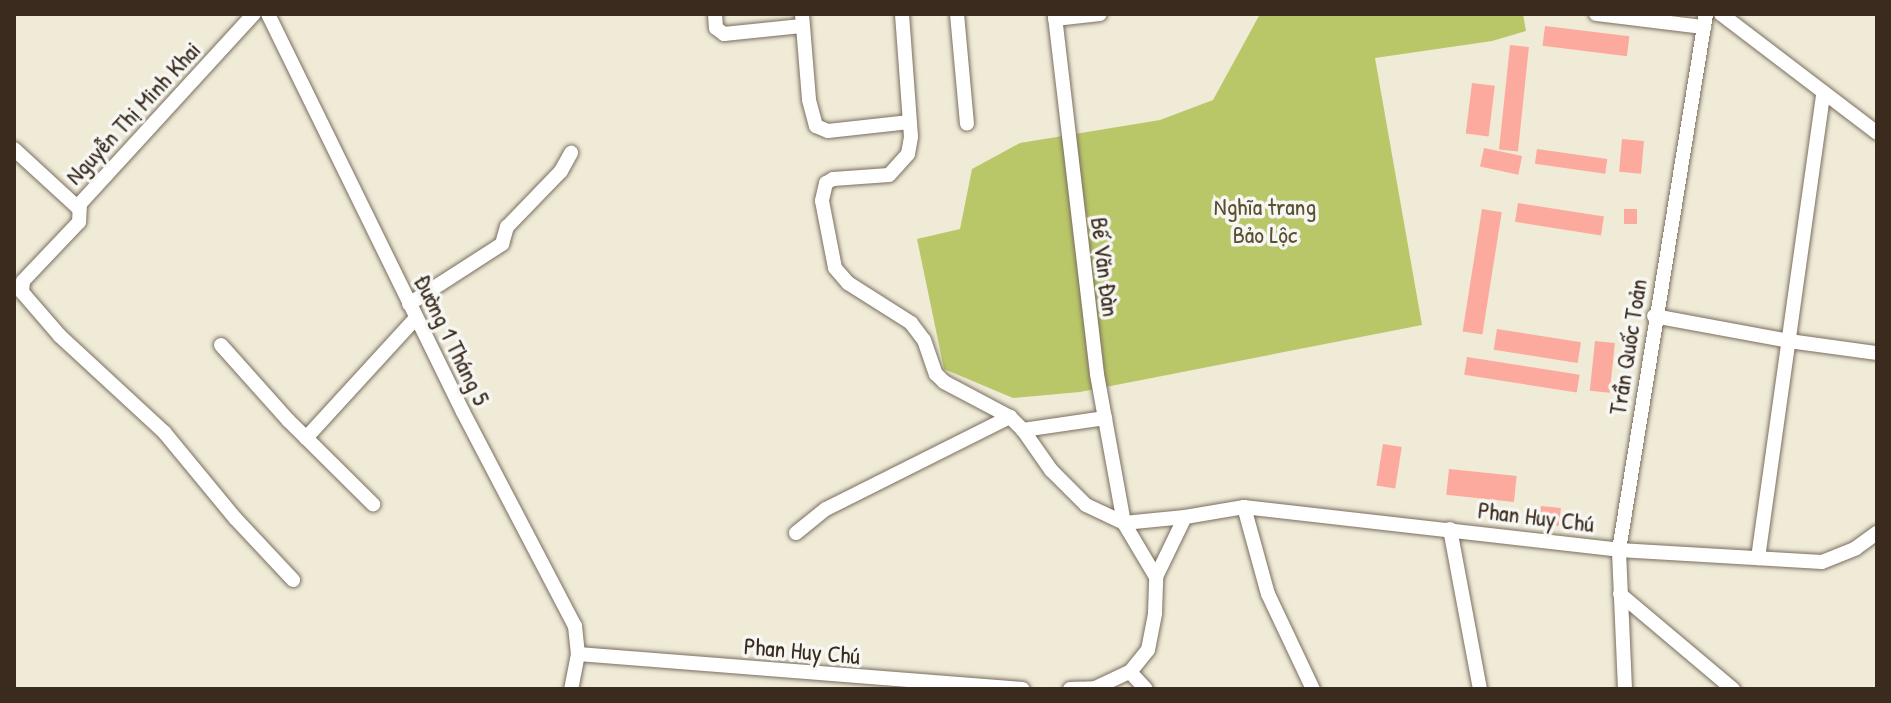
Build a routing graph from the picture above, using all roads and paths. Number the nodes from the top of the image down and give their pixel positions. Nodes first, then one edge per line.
1 (254, 14) edge
2 (268, 14) edge
3 (715, 14) edge
4 (902, 14) edge
5 (957, 14) edge
6 (1100, 14) edge
7 (1596, 14) edge
8 (1721, 14) edge
9 (1055, 16) edge
10 (802, 20) edge
11 (1705, 20) edge
12 (1823, 93) junction
13 (910, 122) junction
14 (967, 124) dead end
15 (1877, 133) edge
16 (14, 149) edge
17 (571, 153) dead end
18 (78, 205) junction
19 (412, 311) junction
20 (1654, 316) junction
21 (1789, 341) junction
22 (221, 345) dead end
23 (1877, 353) edge
24 (1010, 417) junction
25 (1105, 418) junction
26 (1023, 430) junction
27 (306, 438) junction
28 (373, 504) dead end
29 (1244, 507) junction
30 (1185, 517) junction
31 (1124, 523) junction
32 (1450, 529) junction
33 (796, 533) dead end
34 (1877, 533) edge
35 (1619, 550) junction
36 (1758, 558) junction
37 (1156, 577) junction
38 (293, 580) dead end
39 (1620, 594) junction
40 (578, 654) junction
41 (1130, 672) junction
42 (571, 689) edge
43 (1023, 689) edge
44 (1070, 689) edge
45 (1146, 689) edge
46 (1313, 689) edge
47 (1480, 689) edge
48 (1625, 689) edge
49 (1733, 689) edge

1 - 18 street, Nguyễn Thị Minh Khai
2 - 19 street, Đường 1 Tháng 5
3 - 10 street
4 - 13 street
5 - 14 street
6 - 9 street
7 - 11 street
8 - 12 street
9 - 25 street, Bế Văn Đàn
10 - 13 street
11 - 20 street, Trần Quốc Toản
12 - 15 street
12 - 21 street
13 - 24 street
16 - 18 street
17 - 19 street
18 - 38 street, Nguyễn Thị Minh Khai
19 - 27 street
19 - 40 street, Đường 1 Tháng 5
20 - 21 street
20 - 35 street, Trần Quốc Toản
21 - 23 street
21 - 36 street
22 - 27 street
24 - 26 street
24 - 33 street
25 - 26 street
25 - 31 street, Bế Văn Đàn
26 - 31 street
27 - 28 street
29 - 30 street, Phan Huy Chú
29 - 32 street, Phan Huy Chú
29 - 46 street
30 - 31 street, Phan Huy Chú
30 - 37 street
31 - 37 street
32 - 35 street, Phan Huy Chú
32 - 47 street
34 - 36 street, Phan Huy Chú
35 - 36 street, Phan Huy Chú
35 - 39 street, Trần Quốc Toản
37 - 41 street
39 - 48 street, Trần Quốc Toản
39 - 49 street
40 - 42 street, Đường 1 Tháng 5
40 - 43 street, Phan Huy Chú
41 - 44 street
41 - 45 street

